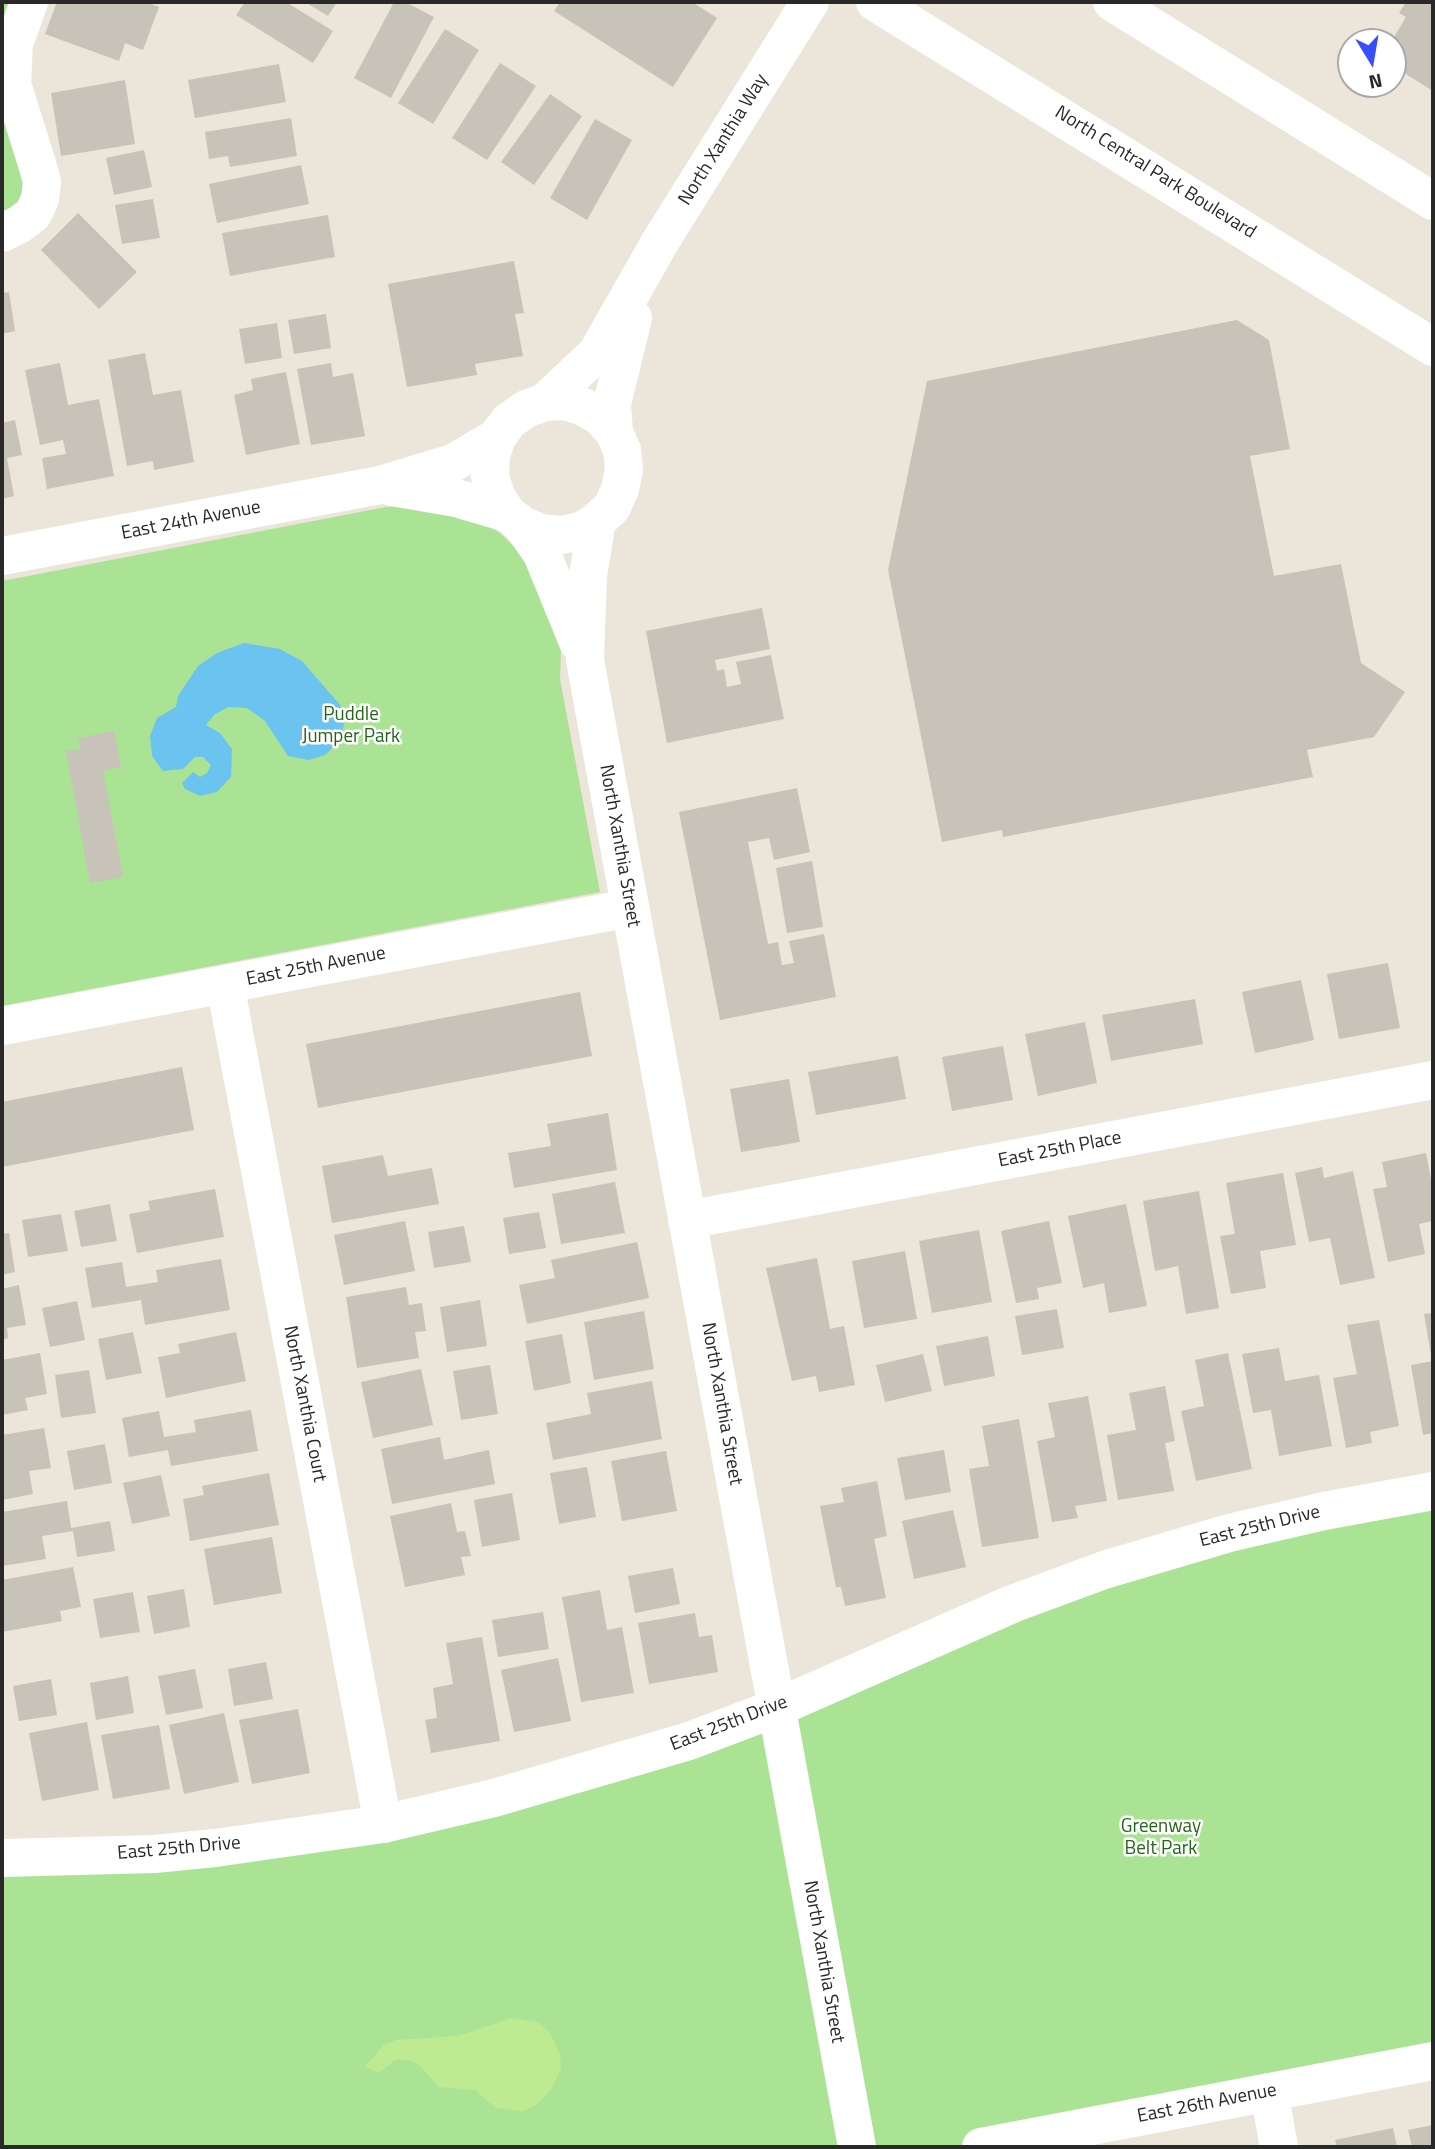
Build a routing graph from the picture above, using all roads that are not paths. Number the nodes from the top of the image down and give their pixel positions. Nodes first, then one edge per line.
1 (29, 2) edge
2 (810, 2) edge
3 (875, 2) edge
4 (1112, 2) edge
5 (1433, 201) edge
6 (2, 233) edge
7 (640, 280) junction
8 (1433, 347) edge
9 (545, 402) junction
10 (614, 432) junction
11 (497, 437) junction
12 (380, 485) junction
13 (514, 519) junction
14 (597, 521) junction
15 (2, 556) edge
16 (585, 660) junction
17 (630, 908) junction
18 (225, 984) junction
19 (2, 1026) edge
20 (1433, 1080) edge
21 (687, 1220) junction
22 (1433, 1491) edge
23 (776, 1708) junction
24 (383, 1824) junction
25 (2, 1858) edge
26 (1433, 2061) edge
27 (1269, 2092) junction
28 (857, 2147) edge
29 (981, 2147) edge
30 (1279, 2147) edge

1 - 6 street
2 - 7 street, North Xanthia Way
3 - 8 street, North Central Park Boulevard
4 - 5 street
7 - 9 street, North Xanthia Way
7 - 10 street, North Xanthia Way
9 - 10 street
9 - 11 street
10 - 14 street
11 - 12 street, East 24th Avenue
11 - 13 street
12 - 13 street, East 24th Avenue
12 - 15 street, East 24th Avenue
13 - 14 street
13 - 16 street, North Xanthia Street
14 - 16 street, North Xanthia Street
16 - 17 street, North Xanthia Street
17 - 18 street, East 25th Avenue
17 - 21 street, North Xanthia Street
18 - 19 street, East 25th Avenue
18 - 24 street, North Xanthia Court
20 - 21 street, East 25th Place
21 - 23 street, North Xanthia Street
22 - 23 street, East 25th Drive
23 - 24 street, East 25th Drive
23 - 28 street, North Xanthia Street
24 - 25 street, East 25th Drive
26 - 27 street, East 26th Avenue
27 - 29 street, East 26th Avenue
27 - 30 street

